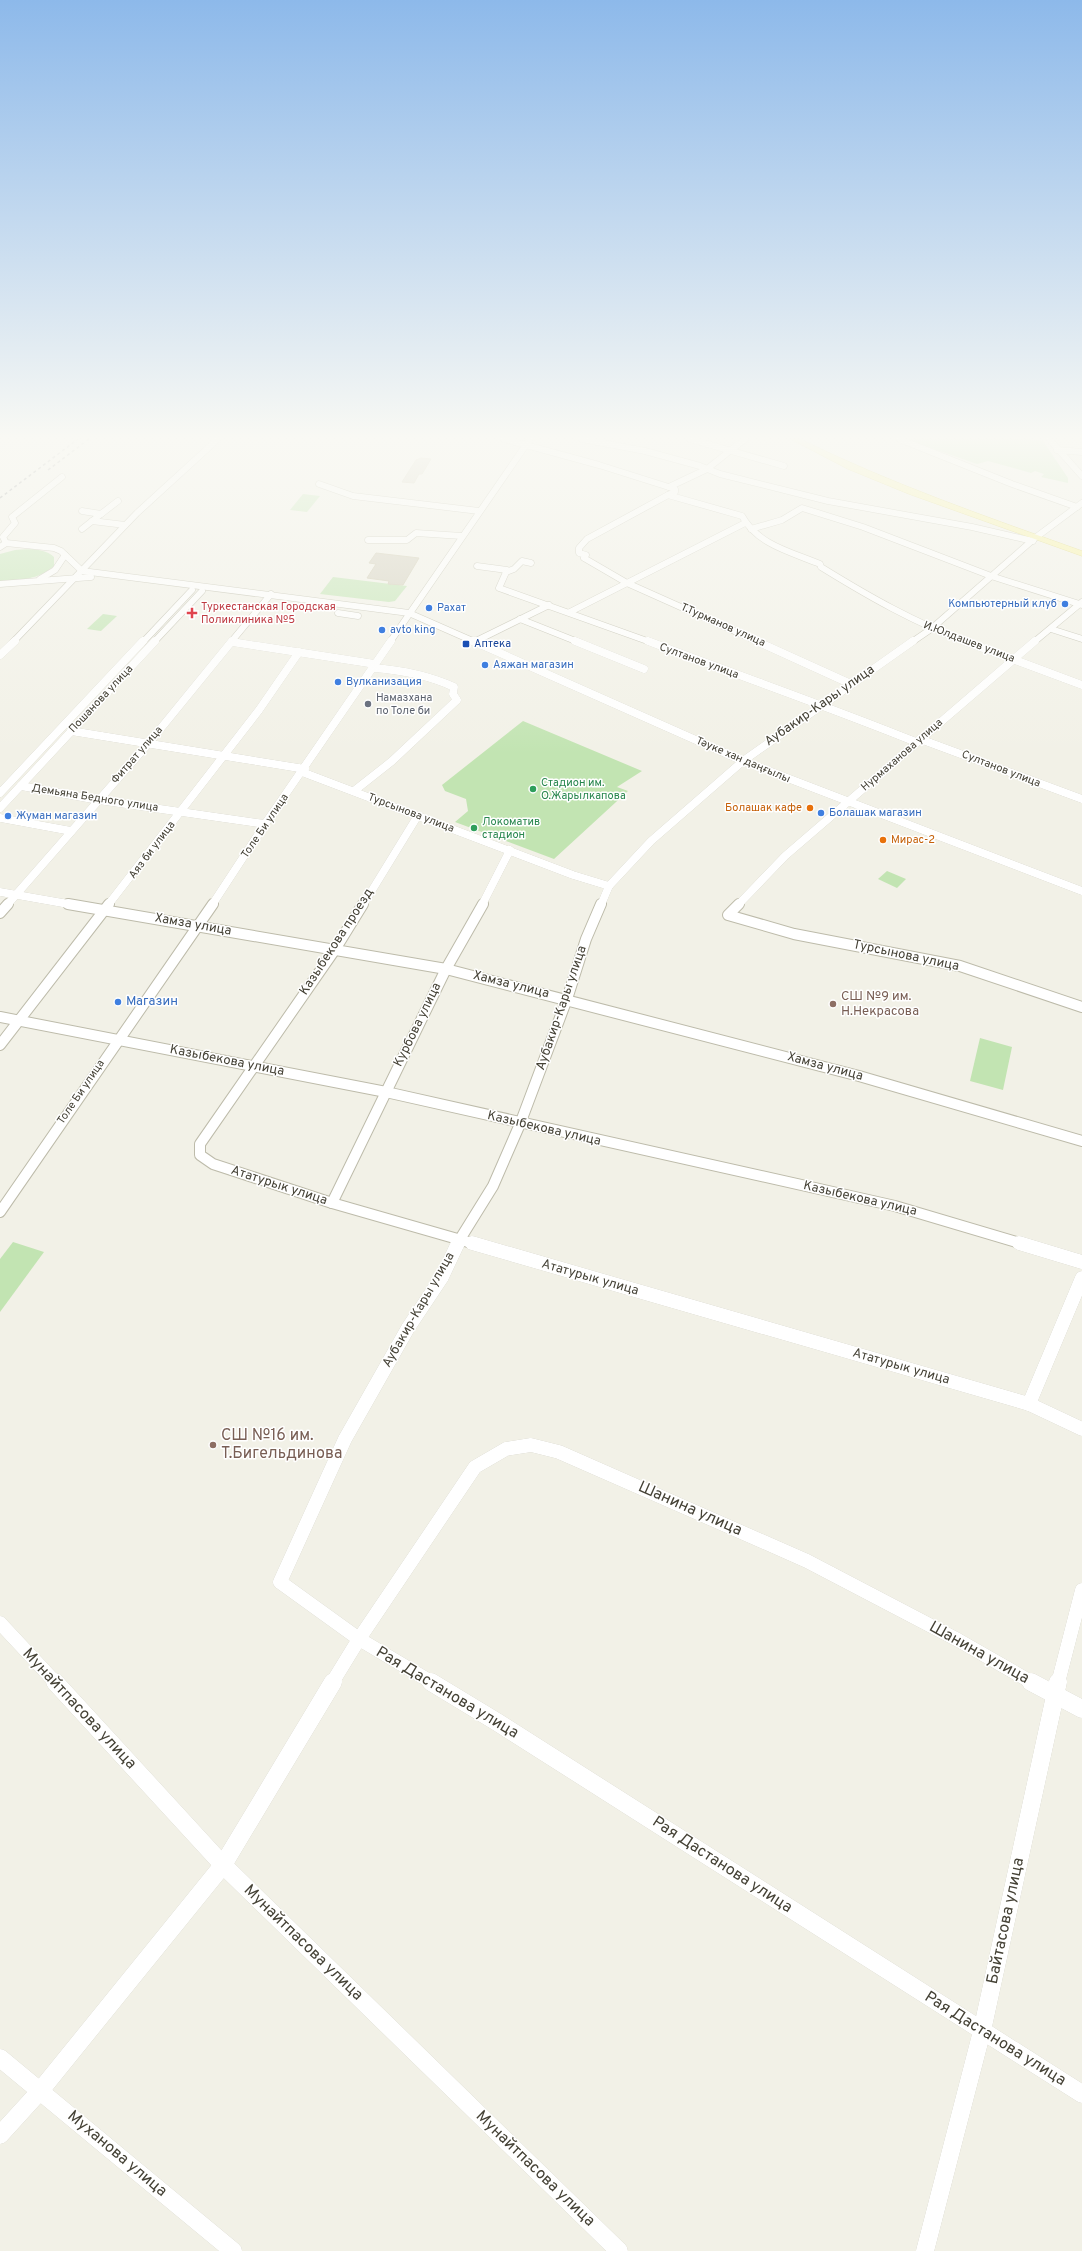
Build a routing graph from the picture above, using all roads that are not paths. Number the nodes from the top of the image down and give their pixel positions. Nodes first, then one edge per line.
1 (16, 544) edge
2 (107, 544) edge
3 (456, 544) edge
4 (583, 544) edge
5 (704, 544) edge
6 (774, 544) edge
7 (908, 544) edge
8 (1029, 544) edge
9 (1048, 544) edge
10 (1082, 554) edge
11 (65, 555) junction
12 (531, 563) dead end
13 (477, 566) dead end
14 (506, 572) junction
15 (79, 573) junction
16 (991, 576) junction
17 (627, 583) junction
18 (0, 584) edge
19 (24, 584) junction
20 (192, 590) junction
21 (202, 591) junction
22 (269, 597) junction
23 (1082, 604) edge
24 (549, 605) junction
25 (570, 612) junction
26 (338, 613) dead end
27 (409, 613) junction
28 (358, 616) dead end
29 (520, 619) junction
30 (931, 629) junction
31 (1051, 629) junction
32 (1082, 640) edge
33 (232, 642) junction
34 (474, 642) junction
35 (299, 652) junction
36 (0, 655) edge
37 (1014, 660) junction
38 (374, 666) junction
39 (644, 669) dead end
40 (851, 684) junction
41 (1082, 685) edge
42 (822, 704) junction
43 (71, 731) junction
44 (918, 741) junction
45 (148, 744) junction
46 (221, 757) junction
47 (743, 761) junction
48 (303, 770) junction
49 (21, 786) junction
50 (354, 791) junction
51 (0, 792) edge
52 (1082, 799) edge
53 (98, 800) junction
54 (847, 802) junction
55 (0, 808) edge
56 (181, 812) junction
57 (417, 817) junction
58 (0, 818) edge
59 (265, 824) junction
60 (71, 831) junction
61 (510, 850) junction
62 (609, 886) junction
63 (1082, 891) edge
64 (0, 892) edge
65 (17, 895) junction
66 (106, 910) junction
67 (0, 913) edge
68 (728, 915) joint
69 (199, 925) junction
70 (334, 951) junction
71 (446, 969) junction
72 (567, 999) junction
73 (1082, 1006) edge
74 (0, 1017) edge
75 (18, 1021) junction
76 (117, 1040) junction
77 (0, 1045) edge
78 (253, 1065) junction
79 (386, 1092) junction
80 (520, 1124) junction
81 (1082, 1141) edge
82 (332, 1203) junction
83 (0, 1212) edge
84 (459, 1240) junction
85 (1082, 1262) edge
86 (1082, 1278) edge
87 (1029, 1404) junction
88 (1082, 1429) edge
89 (1082, 1590) edge
90 (0, 1623) edge
91 (359, 1639) junction
92 (1055, 1696) junction
93 (1082, 1709) edge
94 (223, 1865) junction
95 (982, 2031) junction
96 (0, 2058) edge
97 (40, 2091) junction
98 (1082, 2094) edge
99 (0, 2135) edge
100 (233, 2251) edge
101 (618, 2251) edge
102 (925, 2251) edge

1 - 11 street
2 - 15 street
3 - 27 street, Толе Би улица
4 - 17 street, Т.Турманов улица
5 - 17 street
6 - 30 street, И.Юлдашев улица
7 - 16 street
8 - 16 street, Аубакир-Кары улица
9 - 10 main road
11 - 15 street
11 - 19 street
12 - 14 street
13 - 14 street
14 - 24 street, Султанов улица
15 - 19 street
15 - 20 street, Тәуке хан даңғылы
15 - 22 street, Тәуке хан даңғылы
15 - 36 street
16 - 23 street
16 - 30 street, Аубакир-Кары улица
17 - 25 street
17 - 40 street, Т.Турманов улица
18 - 19 street
20 - 21 street, Тәуке хан даңғылы
20 - 51 street, Пошанова улица
21 - 22 street, Тәуке хан даңғылы
21 - 43 street, Пошанова улица
22 - 27 street, Тәуке хан даңғылы
22 - 33 street, Фитрат улица
23 - 31 street, Нурмаханова улица
24 - 25 street, Султанов улица
24 - 29 street
25 - 42 street, Султанов улица
26 - 28 street
27 - 34 street, Тәуке хан даңғылы
27 - 38 street, Толе Би улица
29 - 34 street
29 - 39 street
30 - 37 street, И.Юлдашев улица
30 - 40 street, Аубакир-Кары улица
31 - 32 street
31 - 37 street, Нурмаханова улица
33 - 35 street
33 - 45 street, Фитрат улица
34 - 47 street, Тәуке хан даңғылы
35 - 38 street
35 - 46 street, Аяз би улица
37 - 41 street, И.Юлдашев улица
37 - 44 street, Нурмаханова улица
38 - 48 street, Толе Би улица
38 - 50 street
40 - 42 street, Аубакир-Кары улица
42 - 44 street, Султанов улица
42 - 47 street, Аубакир-Кары улица
43 - 45 street, Турсынова улица
43 - 49 street, Пошанова улица
44 - 52 street, Султанов улица
44 - 54 street, Нурмаханова улица
45 - 46 street, Турсынова улица
45 - 53 street, Фитрат улица
46 - 48 street, Турсынова улица
46 - 56 street, Аяз би улица
47 - 54 street, Тәуке хан даңғылы
47 - 62 street, Аубакир-Кары улица
48 - 50 street, Турсынова улица
48 - 59 street, Толе Би улица
49 - 53 street, Демьяна Бедного улица
49 - 55 street, Пошанова улица
50 - 57 street, Турсынова улица
53 - 56 street, Демьяна Бедного улица
53 - 60 street, Фитрат улица
54 - 63 street, Тәуке хан даңғылы
54 - 68 street, Нурмаханова улица
56 - 59 street, Демьяна Бедного улица
56 - 66 street, Аяз би улица
57 - 61 street, Турсынова улица
57 - 70 street, Казыбекова проезд
58 - 60 street
59 - 69 street, Толе Би улица
60 - 65 street, Фитрат улица
61 - 62 street, Турсынова улица
61 - 71 street, Курбова улица
62 - 72 street, Аубакир-Кары улица
64 - 65 street, Хамза улица
65 - 66 street, Хамза улица
65 - 67 street, Фитрат улица
66 - 69 street, Хамза улица
66 - 75 street, Аяз би улица
68 - 73 street, Турсынова улица
69 - 70 street, Хамза улица
69 - 76 street, Толе Би улица
70 - 71 street, Хамза улица
70 - 78 street, Казыбекова проезд
71 - 72 street, Хамза улица
71 - 79 street, Курбова улица
72 - 80 street, Аубакир-Кары улица
72 - 81 street, Хамза улица
74 - 75 street, Казыбекова улица
75 - 76 street, Казыбекова улица
75 - 77 street, Аяз би улица
76 - 78 street, Казыбекова улица
76 - 83 street, Толе Би улица
78 - 79 street, Казыбекова улица
78 - 82 street, Ататурык улица
79 - 80 street, Казыбекова улица
79 - 82 street, Курбова улица
80 - 84 street, Аубакир-Кары улица
80 - 85 street, Казыбекова улица
82 - 84 street, Ататурык улица
84 - 87 street, Ататурык улица
84 - 91 street, Аубакир-Кары улица
86 - 87 street
87 - 88 street, Ататурык улица
89 - 92 street, Байтасова улица
90 - 94 street, Мунайтпасова улица
91 - 92 street, Шанина улица
91 - 94 street, Шанина улица
91 - 95 street, Рая Дастанова улица
92 - 93 street, Шанина улица
92 - 95 street, Байтасова улица
94 - 97 street, Шанина улица
94 - 101 street, Мунайтпасова улица
95 - 98 street, Рая Дастанова улица
95 - 102 street, Байтасова улица
96 - 97 street, Муханова улица
97 - 99 street, Шанина улица
97 - 100 street, Муханова улица

